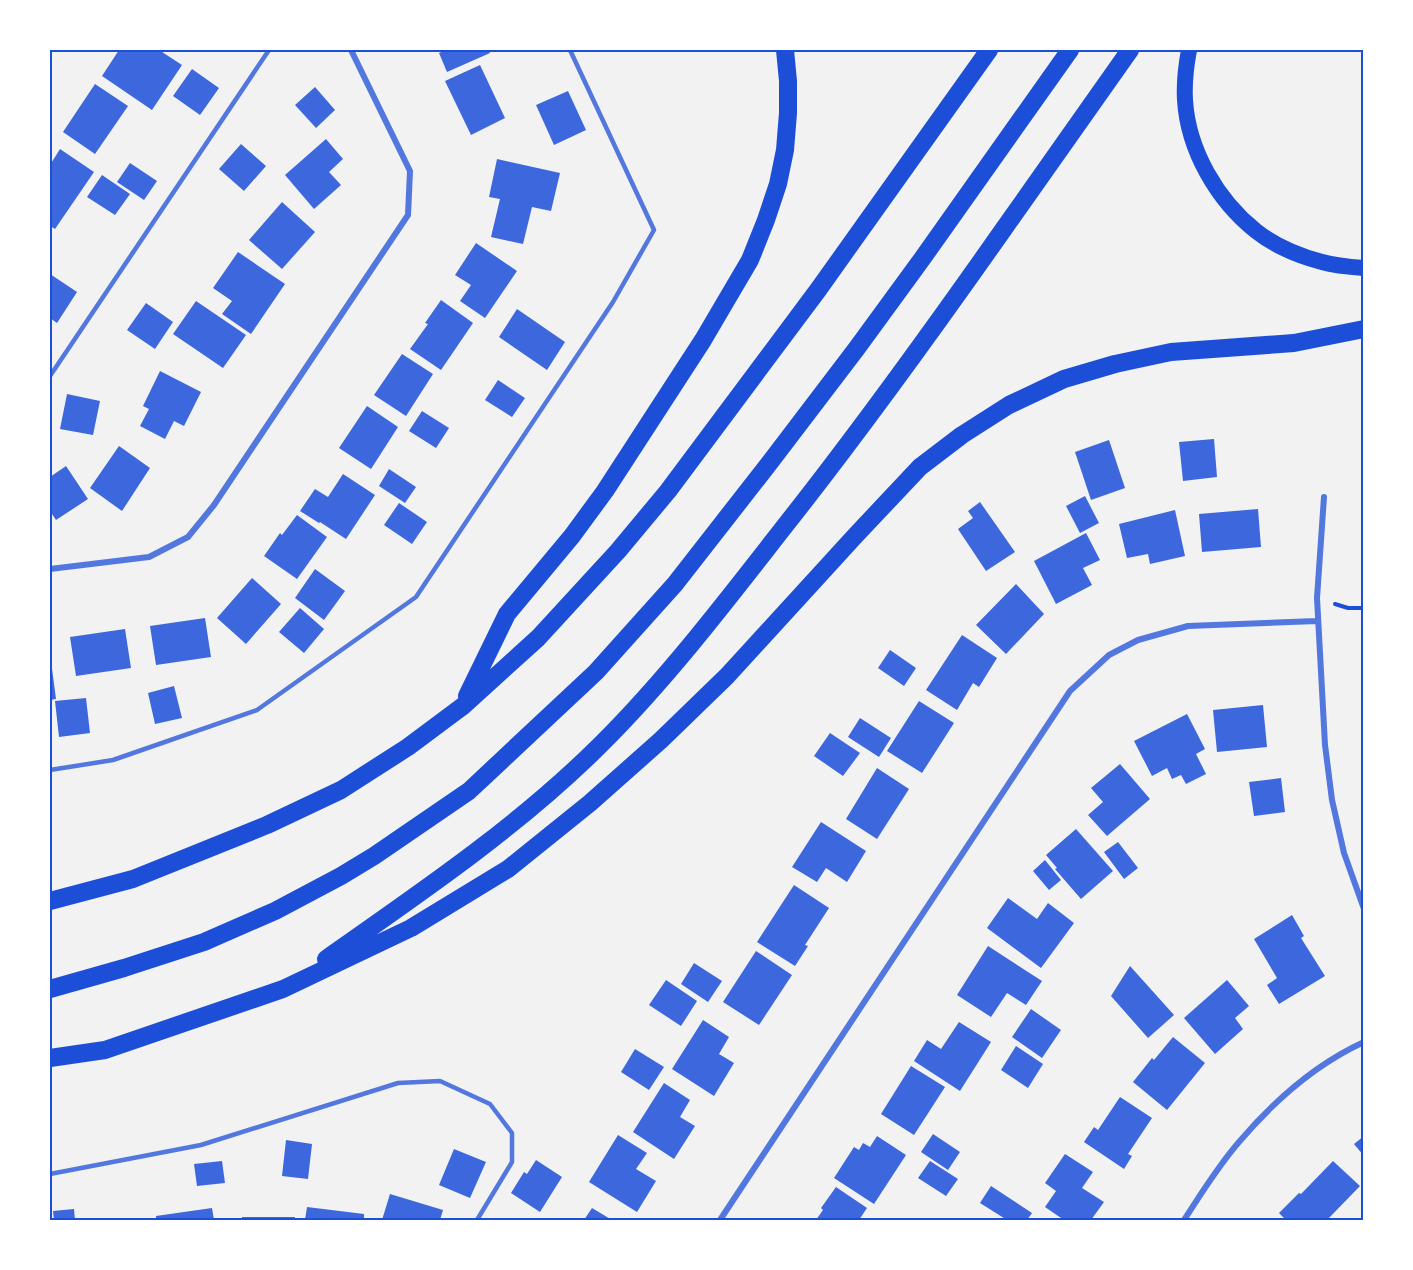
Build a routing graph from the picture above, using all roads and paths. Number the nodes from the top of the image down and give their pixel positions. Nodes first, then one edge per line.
1 (269, 50) edge
2 (351, 50) edge
3 (570, 50) edge
4 (785, 50) edge
5 (988, 50) edge
6 (1070, 50) edge
7 (1130, 50) edge
8 (1189, 50) edge
9 (1364, 268) edge
10 (1364, 329) edge
11 (50, 376) edge
12 (1324, 497) dead end
13 (50, 569) edge
14 (1317, 598) junction
15 (1364, 608) edge
16 (1317, 621) junction
17 (463, 706) junction
18 (50, 770) edge
19 (50, 901) edge
20 (1364, 909) edge
21 (50, 989) edge
22 (283, 989) junction
23 (1364, 1042) edge
24 (50, 1058) edge
25 (50, 1174) edge
26 (477, 1221) edge
27 (720, 1221) edge
28 (1184, 1221) edge

1 - 11 lane
2 - 13 street
3 - 18 lane
4 - 17 highway
5 - 17 highway
6 - 21 highway
7 - 22 highway
8 - 9 highway
10 - 22 highway
12 - 14 street
14 - 15 path
14 - 16 street
16 - 20 street
16 - 27 street
17 - 19 highway
22 - 24 highway
23 - 28 street
25 - 26 lane

